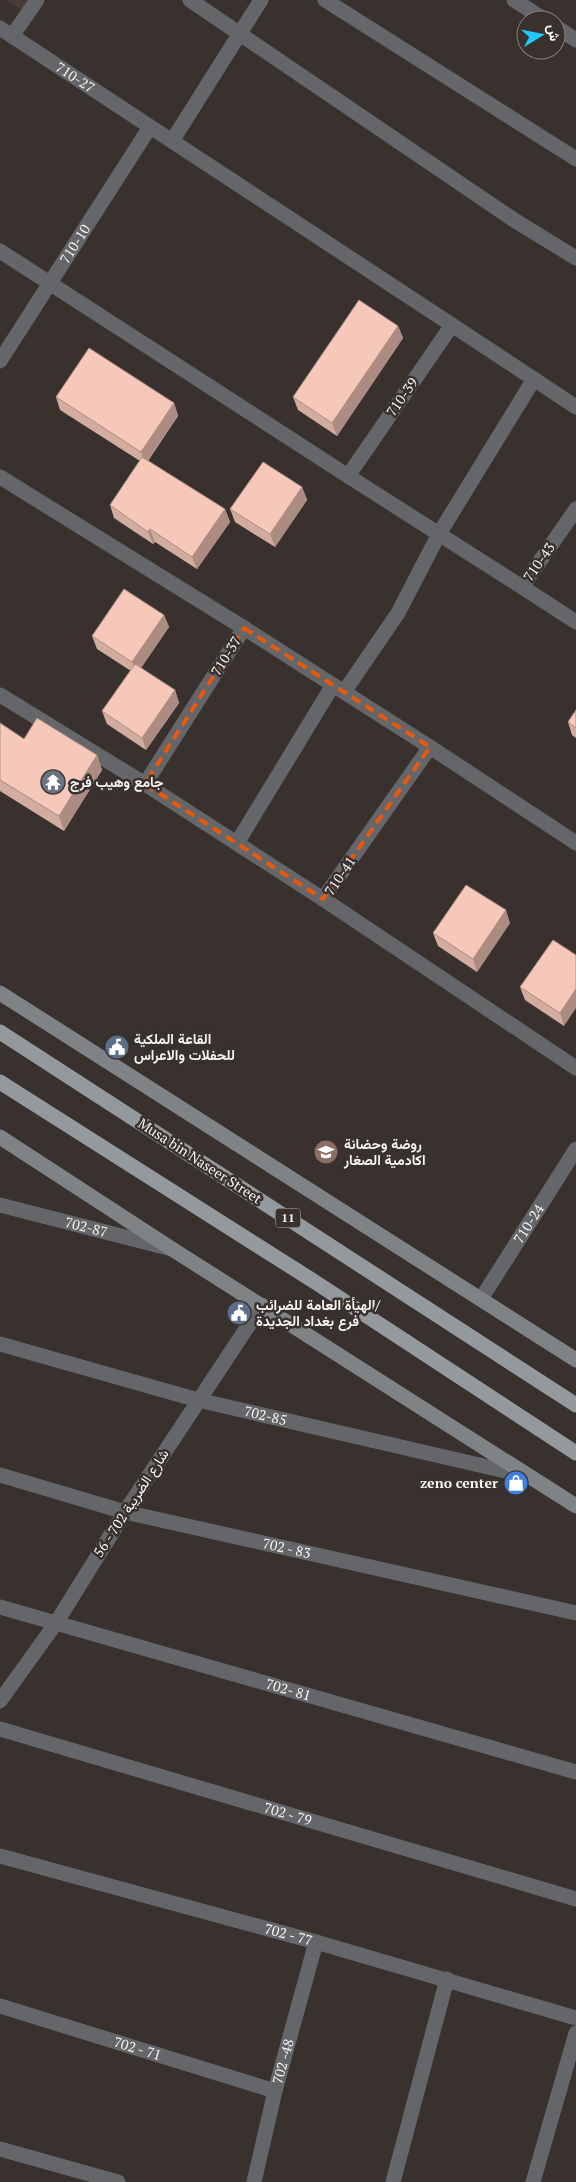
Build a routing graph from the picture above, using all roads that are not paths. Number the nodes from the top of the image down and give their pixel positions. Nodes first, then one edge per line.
1 (38, 0) edge
2 (190, 0) edge
3 (261, 0) edge
4 (325, 0) edge
5 (514, 0) edge
6 (530, 10) edge
7 (6, 32) edge
8 (239, 35) junction
9 (150, 127) junction
10 (172, 141) junction
11 (576, 159) edge
12 (0, 251) edge
13 (576, 258) edge
14 (49, 284) junction
15 (452, 325) junction
16 (0, 361) edge
17 (534, 379) junction
18 (576, 406) edge
19 (348, 476) junction
20 (0, 477) edge
21 (576, 509) edge
22 (440, 534) junction
23 (522, 587) junction
24 (576, 622) edge
25 (244, 628) junction
26 (339, 688) junction
27 (0, 695) edge
28 (430, 748) junction
29 (145, 784) junction
30 (237, 843) junction
31 (576, 843) edge
32 (323, 898) junction
33 (0, 992) edge
34 (0, 1032) edge
35 (576, 1068) edge
36 (0, 1082) edge
37 (0, 1137) edge
38 (576, 1149) edge
39 (0, 1206) edge
40 (172, 1249) junction
41 (482, 1299) junction
42 (262, 1305) junction
43 (0, 1344) edge
44 (576, 1360) edge
45 (198, 1400) junction
46 (576, 1405) edge
47 (576, 1453) edge
48 (0, 1475) edge
49 (532, 1477) junction
50 (576, 1506) edge
51 (125, 1512) junction
52 (0, 1607) edge
53 (576, 1613) edge
54 (56, 1623) junction
55 (0, 1702) edge
56 (0, 1729) edge
57 (576, 1772) edge
58 (0, 1856) edge
59 (576, 1899) edge
60 (316, 1942) junction
61 (448, 1979) junction
62 (0, 2006) edge
63 (576, 2018) edge
64 (576, 2033) edge
65 (275, 2092) junction
66 (0, 2149) edge
67 (118, 2182) edge
68 (254, 2182) edge
69 (393, 2182) edge
70 (533, 2182) edge

1 - 7 street
2 - 8 street
3 - 8 street
4 - 11 street
5 - 6 street
7 - 9 street, 710-27
8 - 10 street
8 - 13 street
9 - 10 street
9 - 14 street, 710-10
10 - 15 street
12 - 14 street
14 - 16 street, 710-10
14 - 19 street
15 - 17 street
15 - 19 street, 710-39
17 - 18 street
17 - 22 street
19 - 22 street
20 - 25 street, 710-37
21 - 23 street, 710-43
22 - 23 street
22 - 26 street
23 - 24 street, 710-43
25 - 26 street
25 - 29 street, 710-37
26 - 28 street
26 - 30 street
27 - 29 street
28 - 31 street
28 - 32 street, 710-41
29 - 30 street
30 - 32 street
32 - 35 street, 710-41
33 - 41 street
34 - 46 main road, Musa bin Naseer Street / 11
36 - 47 main road
37 - 40 street
38 - 41 street, 710-24
39 - 40 street, 702-87
40 - 42 street
41 - 44 street
42 - 45 street, شارع الضريبة 702 - 56
42 - 49 street
43 - 45 street, 702-85
45 - 49 street, 702-85
45 - 51 street, شارع الضريبة 702 - 56
48 - 51 street, 702 - 83
49 - 50 street
51 - 53 street, 702 - 83
51 - 54 street, شارع الضريبة 702 - 56
52 - 54 street, 702- 81
54 - 55 street, شارع الضريبة 702 - 56
54 - 57 street, 702- 81
56 - 59 street, 702 - 79
58 - 60 street, 702 - 77
60 - 61 street, 702 - 77
60 - 65 street, 702 -48
61 - 63 street, 702 - 77
61 - 69 street
62 - 65 street, 702 - 71
64 - 70 street
65 - 68 street, 702 -48
66 - 67 street

